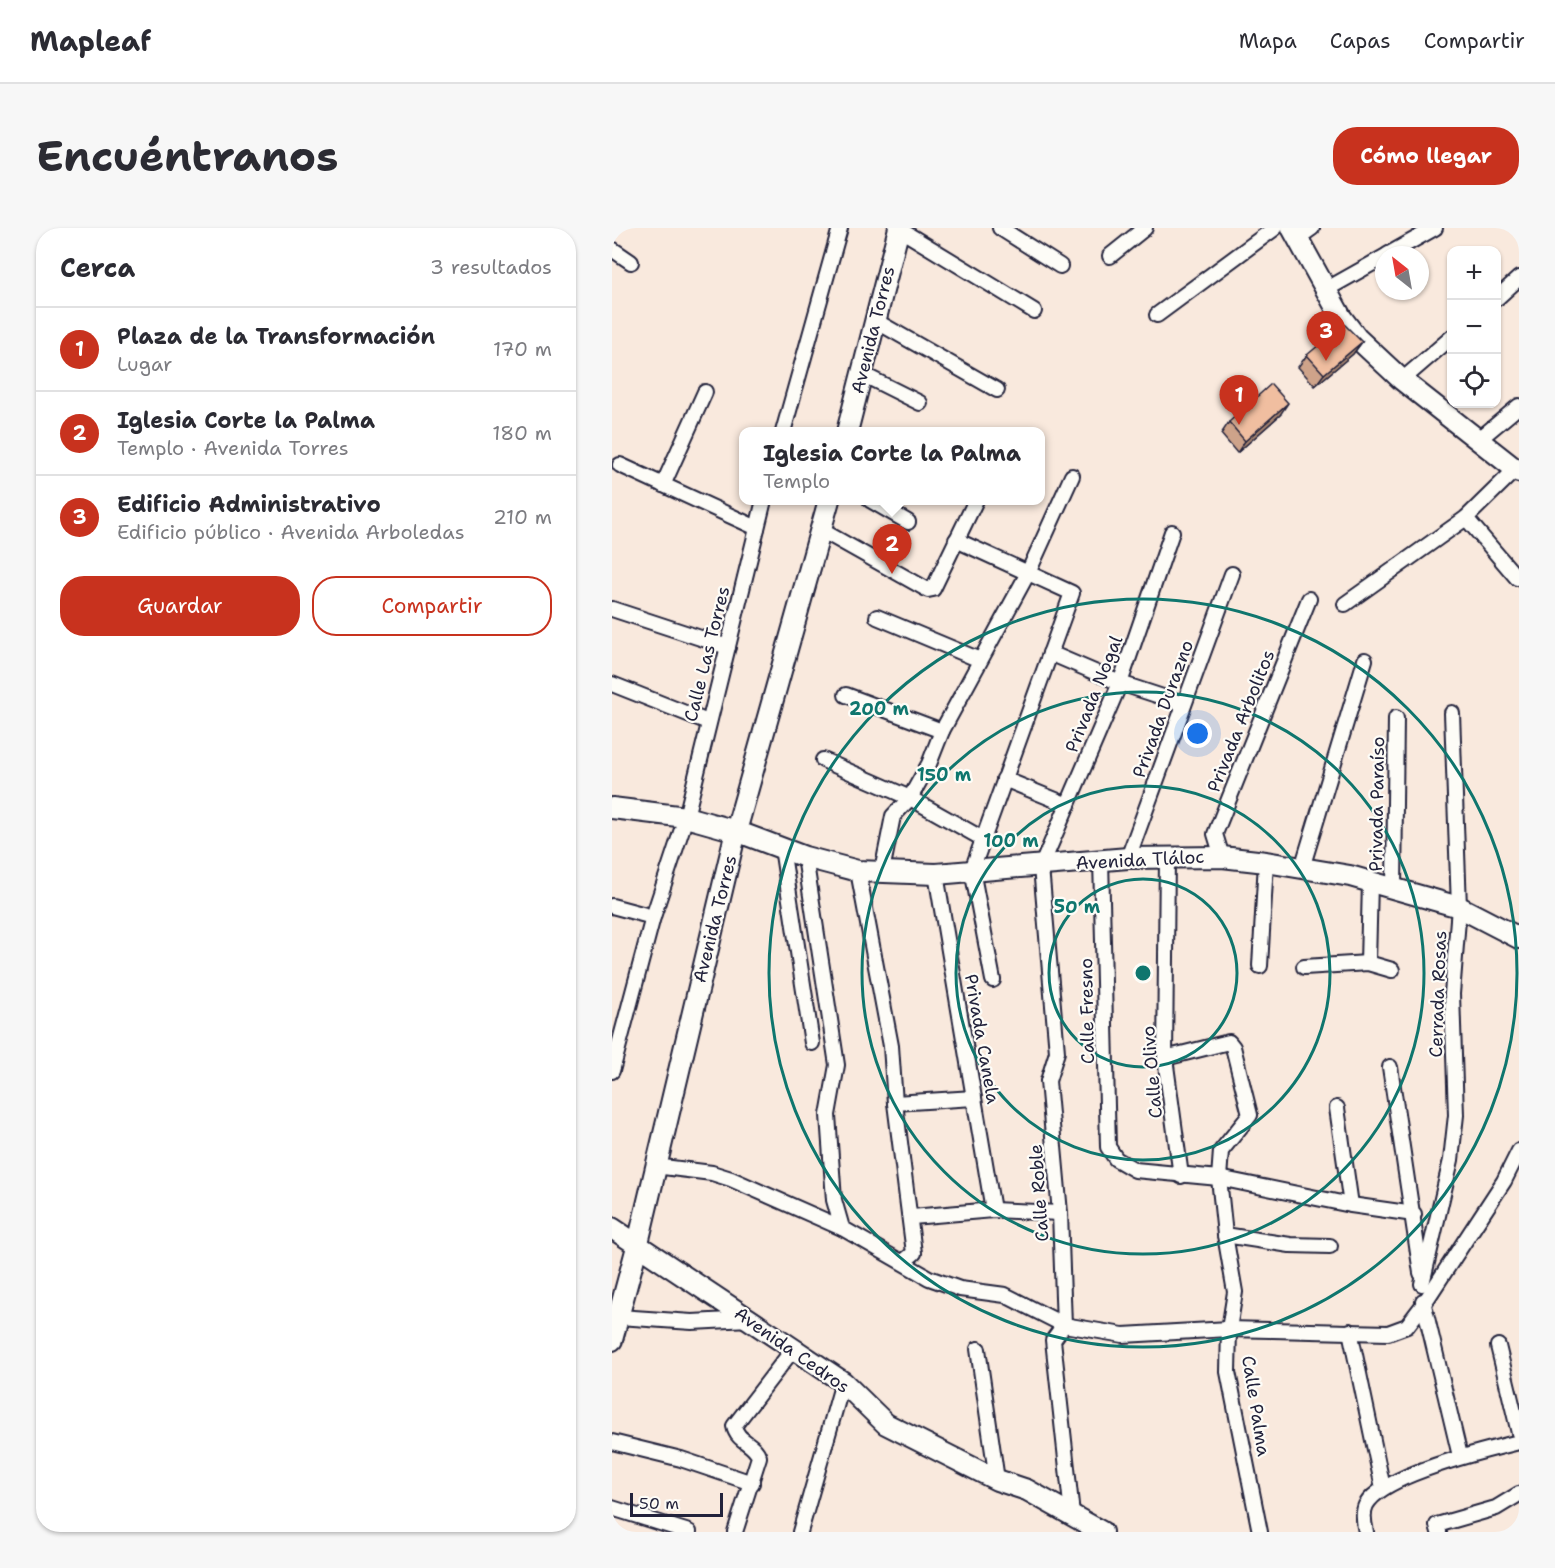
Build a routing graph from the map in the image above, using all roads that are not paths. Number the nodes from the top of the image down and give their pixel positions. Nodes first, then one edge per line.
1 (840, 228) edge
2 (899, 228) edge
3 (1000, 228) edge
4 (1145, 228) edge
5 (1275, 228) edge
6 (1436, 228) edge
7 (1301, 231) edge
8 (1404, 246) edge
9 (612, 249) edge
10 (1110, 256) dead end
11 (631, 262) dead end
12 (1375, 262) edge
13 (1060, 266) dead end
14 (1519, 278) edge
15 (1327, 288) junction
16 (1501, 294) edge
17 (1034, 311) dead end
18 (1157, 315) dead end
19 (874, 320) junction
20 (1447, 341) edge
21 (862, 374) junction
22 (1402, 380) junction
23 (997, 390) dead end
24 (705, 392) dead end
25 (920, 403) dead end
26 (1519, 406) edge
27 (784, 427) edge
28 (848, 427) edge
29 (1477, 441) junction
30 (620, 465) dead end
31 (1518, 471) edge
32 (1072, 476) dead end
33 (663, 485) junction
34 (763, 505) edge
35 (828, 505) edge
36 (877, 505) edge
37 (974, 505) edge
38 (1466, 518) junction
39 (908, 522) dead end
40 (757, 528) junction
41 (820, 530) junction
42 (1172, 532) dead end
43 (956, 540) junction
44 (1028, 573) junction
45 (1232, 574) dead end
46 (1517, 578) dead end
47 (1309, 599) dead end
48 (1345, 604) dead end
49 (612, 609) edge
50 (877, 617) dead end
51 (728, 647) junction
52 (1050, 653) junction
53 (980, 660) junction
54 (1365, 660) dead end
55 (1120, 683) junction
56 (612, 684) edge
57 (846, 695) dead end
58 (1184, 704) junction
59 (1452, 713) dead end
60 (1396, 718) dead end
61 (708, 722) junction
62 (942, 731) junction
63 (824, 760) dead end
64 (1004, 779) junction
65 (910, 798) junction
66 (1068, 805) junction
67 (612, 808) edge
68 (686, 817) junction
69 (736, 831) junction
70 (982, 839) junction
71 (782, 848) junction
72 (805, 857) junction
73 (1167, 857) junction
74 (1222, 857) junction
75 (1128, 858) junction
76 (1101, 859) junction
77 (1266, 862) junction
78 (1041, 867) junction
79 (1302, 868) junction
80 (972, 870) junction
81 (858, 871) junction
82 (882, 871) junction
83 (936, 874) junction
84 (1371, 882) junction
85 (1394, 890) junction
86 (612, 906) edge
87 (1459, 907) junction
88 (653, 917) junction
89 (1519, 938) edge
90 (1368, 963) junction
91 (1260, 966) dead end
92 (1304, 967) dead end
93 (1392, 970) dead end
94 (993, 980) dead end
95 (812, 1043) dead end
96 (1165, 1058) junction
97 (1390, 1067) dead end
98 (612, 1071) edge
99 (974, 1098) junction
100 (895, 1103) junction
101 (1336, 1108) dead end
102 (1519, 1151) edge
103 (655, 1166) junction
104 (1181, 1176) junction
105 (1219, 1178) junction
106 (1351, 1205) junction
107 (993, 1210) junction
108 (1060, 1213) junction
109 (1414, 1214) junction
110 (912, 1217) junction
111 (612, 1228) edge
112 (842, 1228) junction
113 (1225, 1235) junction
114 (638, 1243) junction
115 (1330, 1246) dead end
116 (903, 1262) junction
117 (1422, 1284) junction
118 (1423, 1305) junction
119 (619, 1317) junction
120 (749, 1319) junction
121 (1064, 1325) junction
122 (1229, 1329) junction
123 (1350, 1331) junction
124 (612, 1340) edge
125 (1498, 1346) dead end
126 (794, 1348) junction
127 (978, 1348) dead end
128 (843, 1382) junction
129 (1519, 1433) edge
130 (612, 1442) edge
131 (1519, 1442) edge
132 (1460, 1456) junction
133 (997, 1480) junction
134 (752, 1483) junction
135 (1383, 1488) junction
136 (1519, 1494) edge
137 (612, 1508) edge
138 (1072, 1514) junction
139 (689, 1532) edge
140 (735, 1532) edge
141 (800, 1532) edge
142 (1102, 1532) edge
143 (1260, 1532) edge
144 (1366, 1532) edge
145 (1439, 1532) edge

1 - 27 street
2 - 17 street
2 - 19 main road, Avenida Torres
3 - 13 street
4 - 10 street
5 - 18 street
6 - 8 street
7 - 15 main road
9 - 11 street
12 - 15 street
14 - 16 street
15 - 22 main road
19 - 21 main road, Avenida Torres
19 - 23 street
20 - 22 street
21 - 25 street
21 - 28 main road, Avenida Torres
22 - 29 main road
24 - 33 street
26 - 29 street
29 - 31 main road
30 - 33 street
31 - 38 street
32 - 44 street
33 - 40 street
34 - 40 street, Calle Las Torres
35 - 41 main road, Avenida Torres
36 - 39 street
37 - 43 street
38 - 46 street
38 - 48 street
40 - 51 street, Calle Las Torres
41 - 43 street
41 - 69 main road, Avenida Torres
42 - 55 street, Privada Nogal
43 - 44 street
44 - 52 street
44 - 53 street
45 - 58 street, Privada Durazno
47 - 74 street, Privada Arbolitos
49 - 51 street
50 - 53 street
51 - 61 street, Calle Las Torres
52 - 55 street
52 - 64 street
53 - 62 street
54 - 79 street
55 - 58 street
55 - 66 street, Privada Nogal
56 - 61 street
57 - 62 street
58 - 75 street, Privada Durazno
59 - 87 street, Cerrada Rosas
60 - 85 street, Privada Paraíso
61 - 68 street, Calle Las Torres
62 - 65 street
63 - 65 street
64 - 66 street
64 - 70 street
65 - 70 street
65 - 82 street
66 - 78 street, Privada Nogal
67 - 68 main road, Avenida Tláloc
68 - 69 main road, Avenida Tláloc
68 - 88 street, Calle Las Torres
69 - 71 main road, Avenida Tláloc
69 - 103 main road, Avenida Torres
70 - 80 street
71 - 72 main road, Avenida Tláloc
71 - 95 street
72 - 81 main road, Avenida Tláloc
72 - 112 street
73 - 74 main road, Avenida Tláloc
73 - 75 main road, Avenida Tláloc
73 - 96 street, Calle Olivo
74 - 77 main road, Avenida Tláloc
75 - 76 main road, Avenida Tláloc
76 - 78 main road, Avenida Tláloc
76 - 104 street, Calle Fresno
77 - 79 main road, Avenida Tláloc
77 - 91 street
78 - 80 main road, Avenida Tláloc
78 - 108 street, Calle Roble
79 - 84 main road, Avenida Tláloc
80 - 83 main road, Avenida Tláloc
80 - 94 street
81 - 82 main road, Avenida Tláloc
81 - 100 street
82 - 83 main road, Avenida Tláloc
83 - 99 street, Privada Canela
84 - 85 main road, Avenida Tláloc
84 - 90 street
85 - 87 main road, Avenida Tláloc
86 - 88 street
87 - 89 main road, Avenida Tláloc
87 - 117 street, Cerrada Rosas
88 - 98 street, Calle Las Torres
90 - 92 street
90 - 93 street
96 - 104 street, Calle Olivo
96 - 105 street, Calle Palma
97 - 109 street
99 - 100 street
99 - 107 street, Privada Canela
100 - 110 street
101 - 106 street
102 - 118 street
103 - 112 street
103 - 114 main road, Avenida Torres
104 - 105 street
105 - 106 street
105 - 113 street, Calle Palma
106 - 109 street
107 - 108 street
107 - 110 street
108 - 121 street, Calle Roble
109 - 117 street
110 - 116 street
111 - 114 main road, Avenida Cedros
112 - 116 street
113 - 115 street
113 - 122 street, Calle Palma
114 - 119 main road, Avenida Torres
114 - 120 main road, Avenida Cedros
116 - 121 street
117 - 118 street
118 - 123 street
118 - 132 street
119 - 120 street
119 - 124 main road, Avenida Torres
120 - 126 main road, Avenida Cedros
121 - 122 street
121 - 138 street, Calle Roble
122 - 123 street
122 - 143 street, Calle Palma
123 - 135 street
125 - 129 street
126 - 128 main road, Avenida Cedros
126 - 134 street
127 - 133 street
128 - 133 main road, Avenida Cedros
128 - 141 street
130 - 134 street
131 - 132 street
132 - 135 street
133 - 138 main road, Avenida Cedros
134 - 140 street
135 - 144 street
136 - 145 street
137 - 139 street
138 - 142 main road, Avenida Cedros

